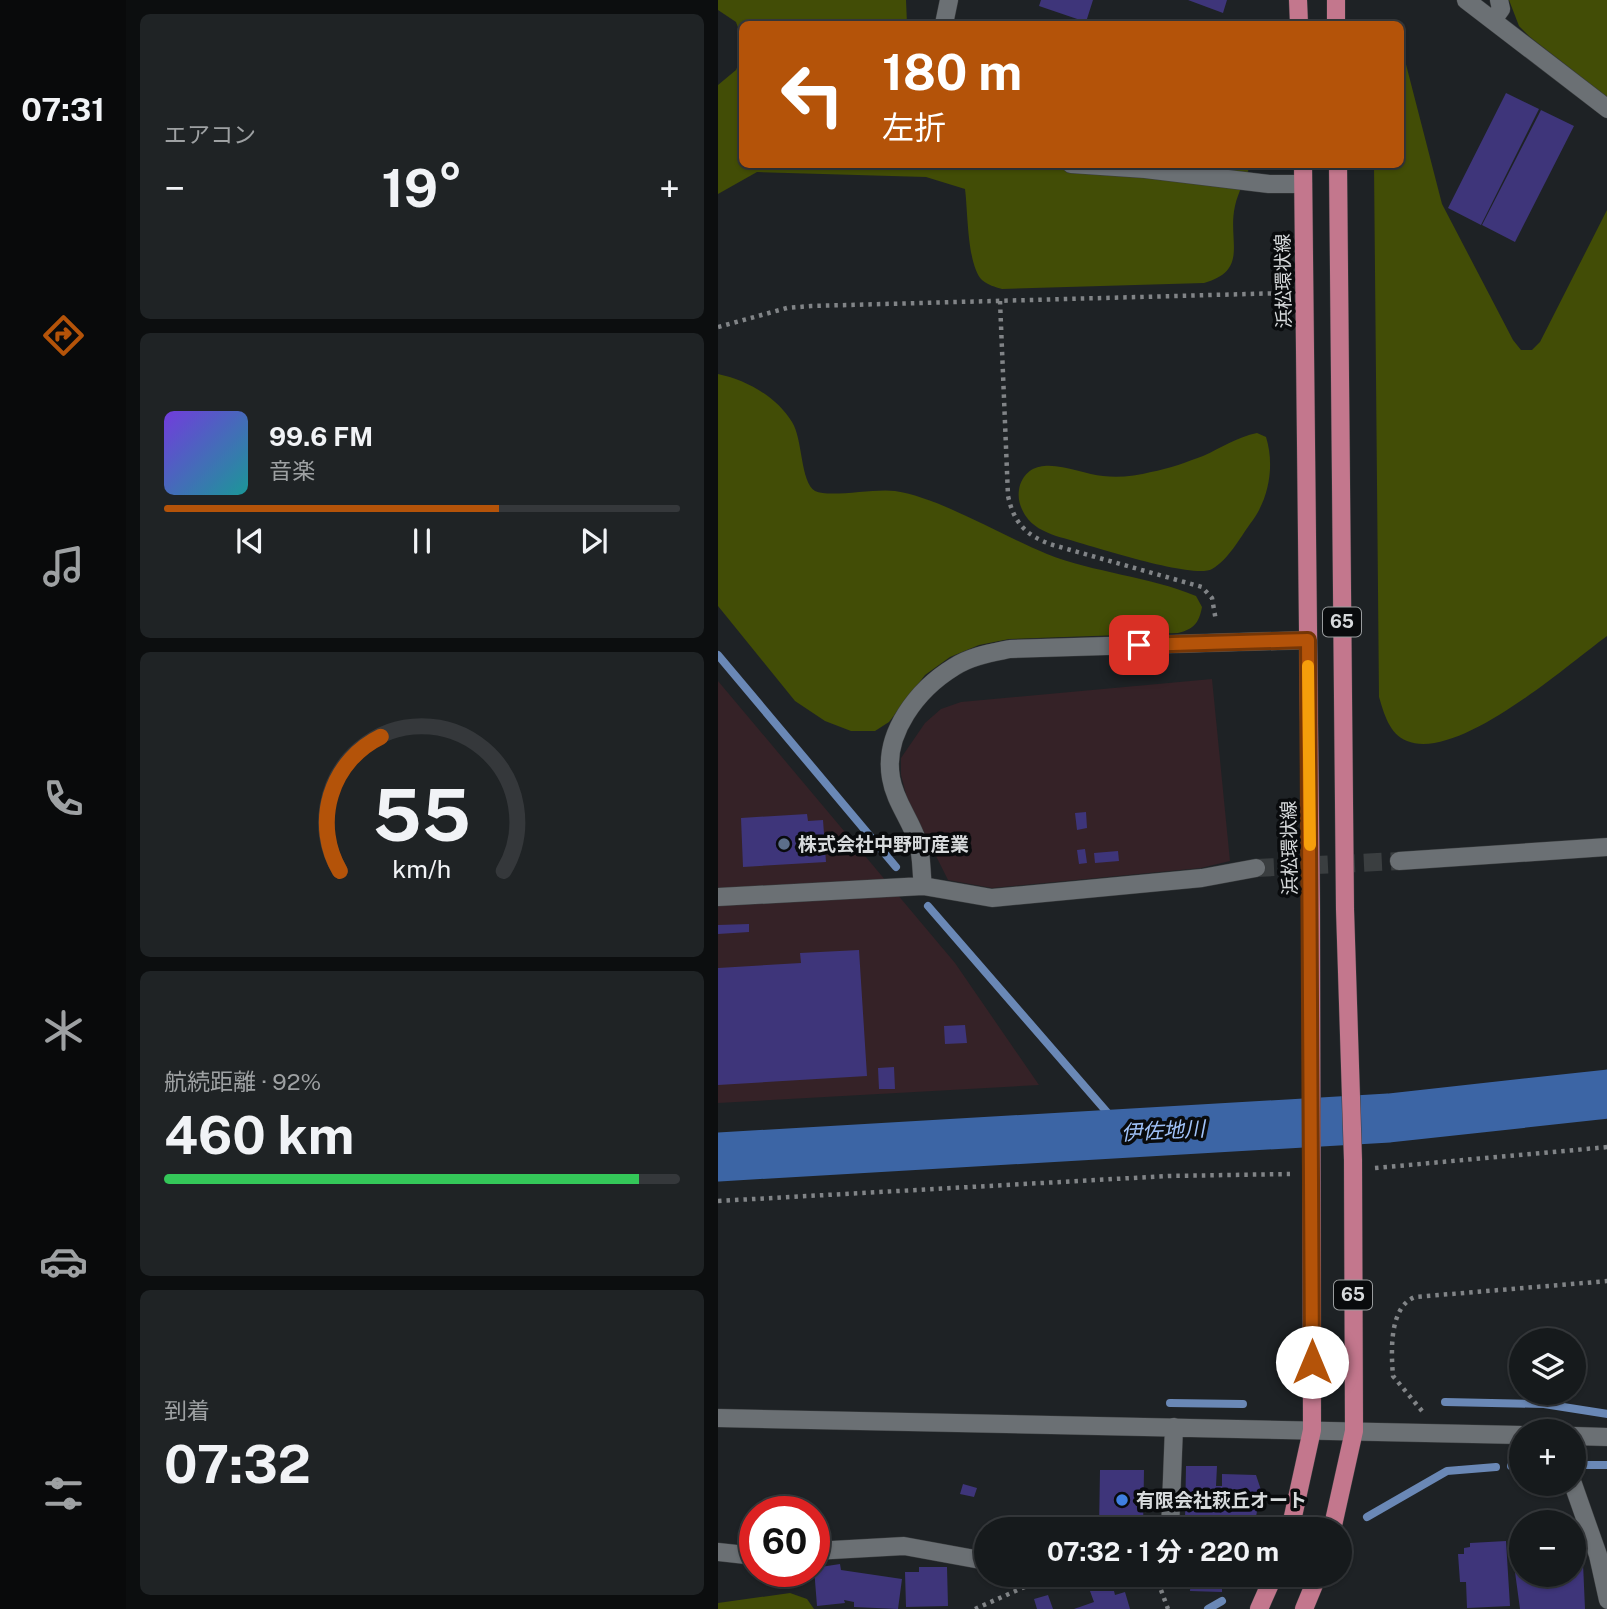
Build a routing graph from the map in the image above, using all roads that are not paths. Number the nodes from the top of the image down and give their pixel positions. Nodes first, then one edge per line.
1 (949, 0) edge
2 (1298, 0) edge
3 (1336, 0) edge
4 (1466, 0) edge
5 (1498, 0) edge
6 (1493, 20) junction
7 (945, 21) edge
8 (1299, 21) edge
9 (1336, 21) edge
10 (1608, 109) edge
11 (1130, 168) edge
12 (1303, 168) edge
13 (1338, 168) edge
14 (1303, 184) junction
15 (1308, 640) junction
16 (1608, 847) edge
17 (1399, 861) tunnel mouth
18 (1256, 868) tunnel mouth
19 (923, 886) junction
20 (718, 897) edge
21 (718, 1418) edge
22 (1174, 1427) junction
23 (1312, 1430) junction
24 (1354, 1431) junction
25 (1509, 1435) edge
26 (1586, 1436) edge
27 (1608, 1437) edge
28 (1577, 1496) edge
29 (1171, 1517) edge
30 (1293, 1517) edge
31 (1335, 1517) edge
32 (830, 1550) edge
33 (718, 1552) edge
34 (739, 1554) edge
35 (974, 1559) edge
36 (1269, 1587) edge
37 (1313, 1587) edge
38 (1608, 1600) edge
39 (1259, 1609) edge
40 (1304, 1609) edge

1 - 7 street
2 - 8 main road
3 - 9 main road
4 - 6 street
5 - 6 street
6 - 10 street
11 - 14 street
12 - 14 main road, 浜松環状線 / 65
13 - 24 main road, 65
14 - 15 main road, 浜松環状線 / 65
15 - 19 street
15 - 23 main road, 浜松環状線 / 65
16 - 17 street
18 - 19 street
19 - 20 street
21 - 22 street
22 - 23 street
22 - 29 street
23 - 24 street
23 - 30 main road, 浜松環状線 / 65
24 - 25 street
24 - 31 main road, 65
26 - 27 street
28 - 38 street
32 - 35 street
33 - 34 street
36 - 39 main road
37 - 40 main road

